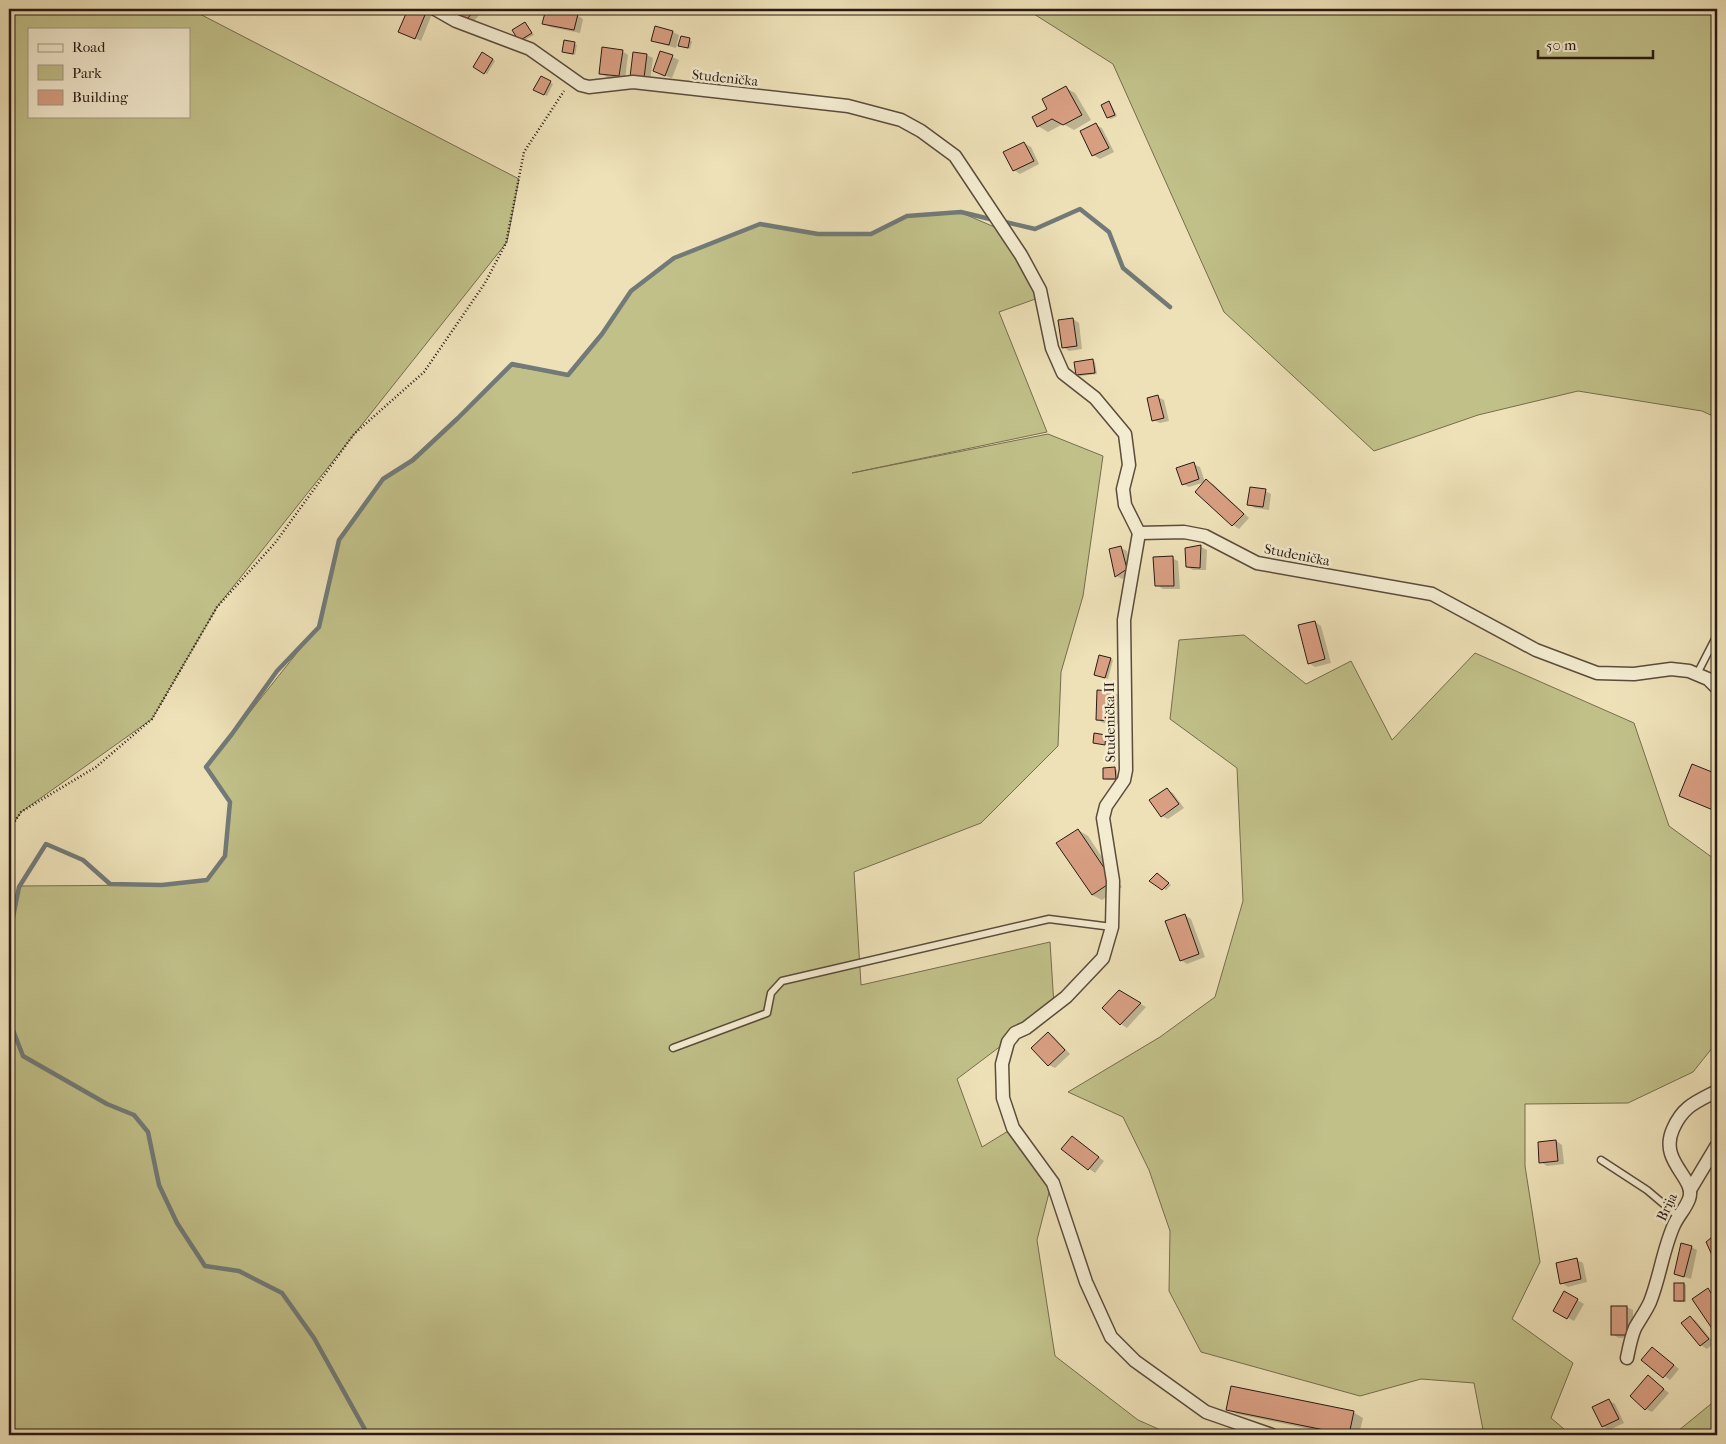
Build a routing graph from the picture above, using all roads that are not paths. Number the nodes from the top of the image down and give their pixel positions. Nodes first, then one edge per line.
1 (435, 9) edge
2 (1139, 533) junction
3 (1717, 635) edge
4 (1697, 674) junction
5 (1717, 688) edge
6 (1112, 927) junction
7 (673, 1048) dead end
8 (1717, 1091) edge
9 (1717, 1145) edge
10 (1601, 1160) dead end
11 (1690, 1190) junction
12 (1679, 1217) junction
13 (1627, 1358) dead end
14 (1272, 1435) edge

1 - 2 street, Studenička
2 - 4 street, Studenička
2 - 6 street, Studenička II
3 - 4 lane
4 - 5 street, Studenička
6 - 7 lane
6 - 14 street, Studenička II
8 - 11 street, Brija
9 - 11 street
10 - 12 lane
11 - 12 street, Brija
12 - 13 street, Brija

